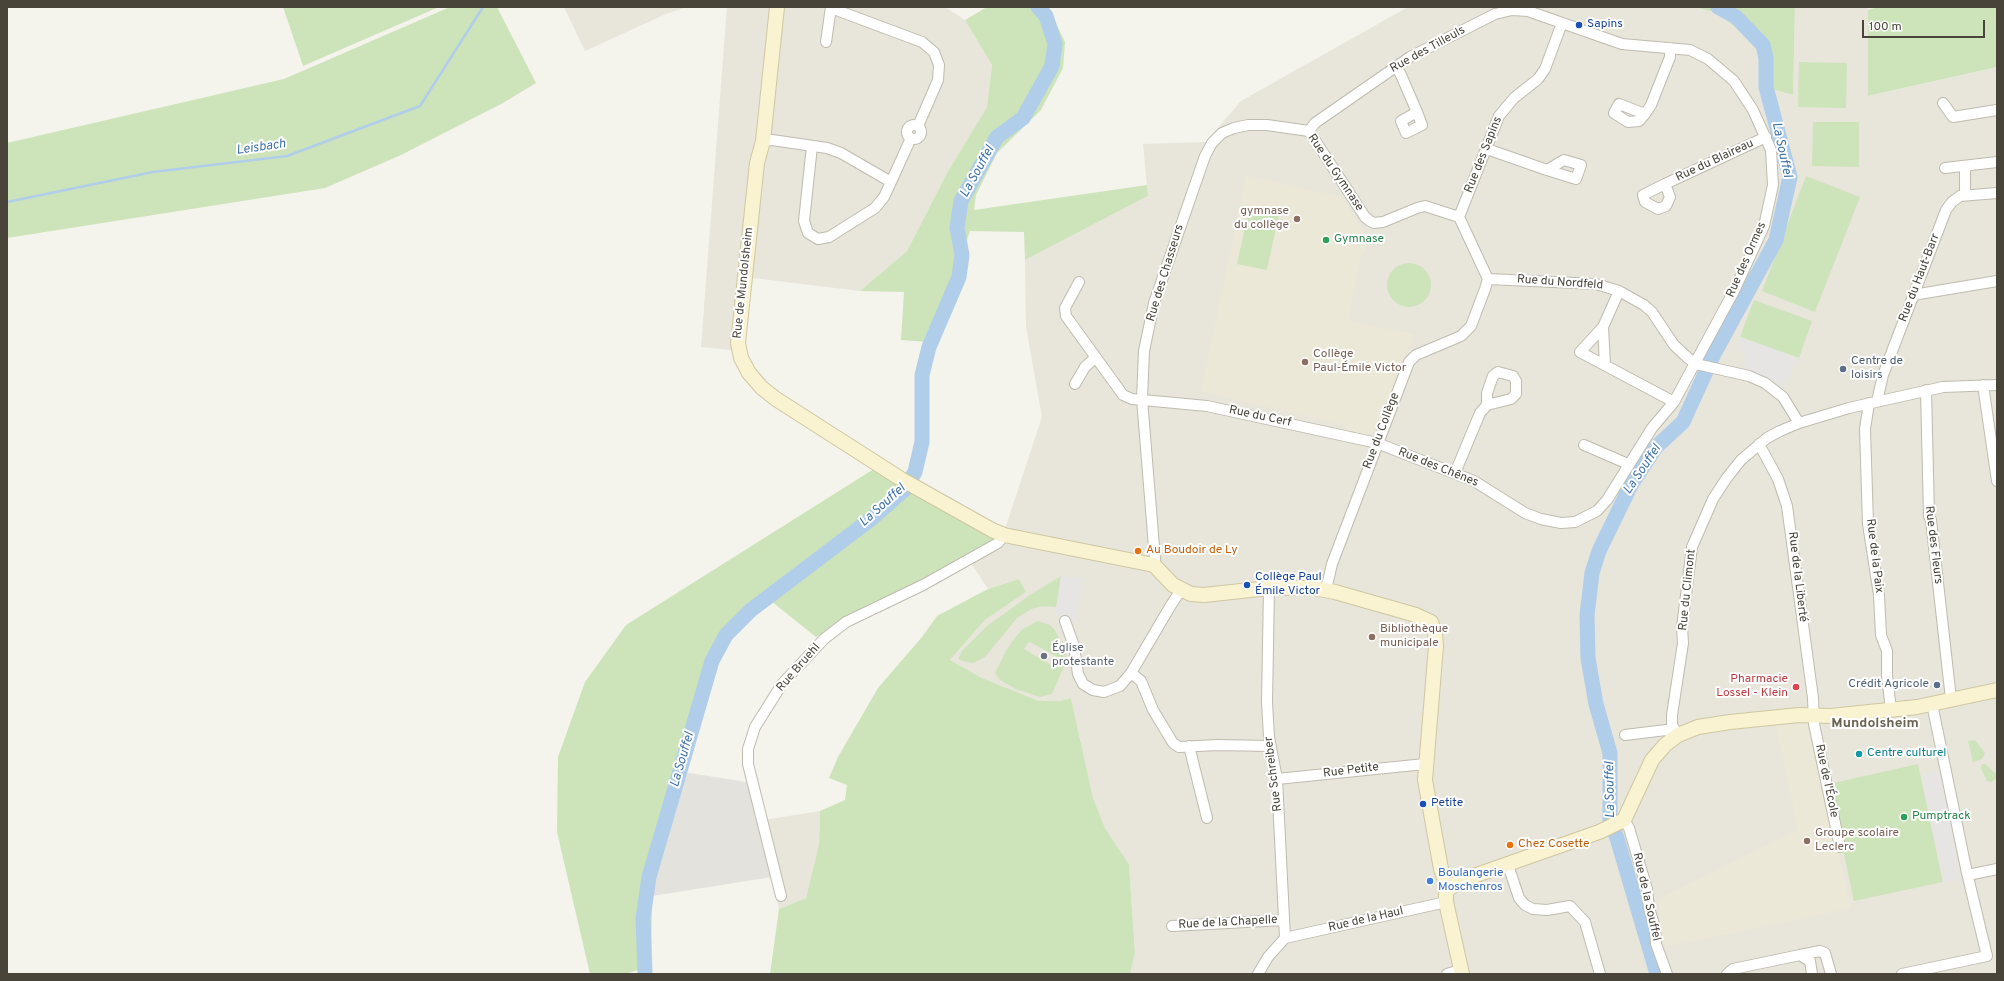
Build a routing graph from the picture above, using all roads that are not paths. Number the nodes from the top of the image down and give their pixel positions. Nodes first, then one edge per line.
1 (777, 7) edge
2 (831, 7) edge
3 (1562, 23) junction
4 (826, 42) dead end
5 (1670, 48) junction
6 (1396, 66) junction
7 (1943, 103) dead end
8 (1997, 110) edge
9 (1417, 112) dead end
10 (1645, 114) dead end
11 (1310, 131) junction
12 (1222, 133) joint
13 (1766, 137) junction
14 (763, 140) junction
15 (812, 146) junction
16 (1487, 149) junction
17 (1997, 162) edge
18 (1968, 166) junction
19 (1945, 168) dead end
20 (1547, 170) dead end
21 (890, 182) junction
22 (1665, 184) dead end
23 (1997, 193) edge
24 (1965, 195) junction
25 (1459, 217) junction
26 (1488, 279) junction
27 (1997, 281) edge
28 (1079, 282) dead end
29 (1619, 291) junction
30 (1913, 296) junction
31 (1603, 327) junction
32 (1095, 358) junction
33 (1696, 364) junction
34 (1605, 365) junction
35 (1075, 384) dead end
36 (1997, 384) edge
37 (1984, 385) junction
38 (1926, 390) junction
39 (1142, 399) junction
40 (1674, 402) junction
41 (1873, 402) junction
42 (1487, 405) dead end
43 (1799, 423) junction
44 (1377, 443) junction
45 (1759, 444) junction
46 (1584, 445) dead end
47 (1628, 464) junction
48 (1455, 473) junction
49 (1997, 481) edge
50 (1004, 535) junction
51 (1154, 565) junction
52 (1269, 588) junction
53 (1181, 590) junction
54 (1326, 590) junction
55 (1065, 621) dead end
56 (1132, 673) junction
57 (1997, 690) edge
58 (1951, 699) junction
59 (1932, 704) junction
60 (1891, 710) junction
61 (1814, 715) junction
62 (1625, 735) dead end
63 (1678, 735) junction
64 (1189, 746) junction
65 (1270, 746) junction
66 (1425, 764) junction
67 (1277, 779) junction
68 (1207, 818) dead end
69 (1616, 824) junction
70 (1840, 847) dead end
71 (1508, 865) junction
72 (1997, 869) edge
73 (1968, 875) junction
74 (781, 896) dead end
75 (1447, 896) junction
76 (1284, 920) junction
77 (1172, 926) dead end
78 (1285, 938) junction
79 (1800, 955) junction
80 (1461, 972) edge
81 (1258, 974) edge
82 (1447, 974) edge
83 (1600, 974) edge
84 (1667, 974) edge
85 (1727, 974) edge
86 (1812, 974) edge
87 (1831, 974) edge
88 (1902, 974) edge

1 - 14 street, Rue de Mundolsheim
2 - 4 street
2 - 21 street
3 - 5 street, Rue des Ormes
3 - 6 street, Rue des Tilleuls
3 - 16 street, Rue des Sapins
5 - 10 street
5 - 13 street, Rue des Ormes
6 - 9 street
6 - 11 street, Rue des Tilleuls
7 - 8 street
11 - 12 street, Rue du Gymnase
11 - 25 street, Rue du Gymnase
12 - 39 street, Rue des Chasseurs
13 - 22 street, Rue du Blaireau
13 - 33 street, Rue des Ormes
14 - 15 street
14 - 50 street, Rue de Mundolsheim
15 - 21 street
15 - 21 street
16 - 20 street
16 - 25 street, Rue des Sapins
17 - 18 street
18 - 19 street
18 - 24 street
23 - 24 street
24 - 30 street, Rue du Haut-Barr
25 - 26 street
26 - 29 street, Rue du Nordfeld
26 - 44 street, Rue du Collège
27 - 30 street
28 - 32 street, Rue du Cerf
29 - 31 street
29 - 33 street, Rue du Nordfeld
30 - 41 street, Rue du Haut-Barr
31 - 34 street
31 - 34 street
32 - 35 street
32 - 39 street, Rue du Cerf
33 - 40 street, Rue des Chênes
33 - 43 street
34 - 40 street
36 - 37 street, Rue du Climont
37 - 38 street, Rue du Climont
37 - 49 street
38 - 41 street, Rue du Climont
38 - 58 street, Rue des Fleurs
39 - 44 street, Rue du Cerf
39 - 51 street, Rue des Chasseurs
40 - 47 street, Rue des Chênes
41 - 43 street, Rue du Climont
41 - 60 street, Rue de la Paix
42 - 48 street
43 - 45 street, Rue du Climont
44 - 48 street, Rue des Chênes
44 - 54 street, Rue du Collège
45 - 61 street, Rue de la Liberté
45 - 63 street, Rue du Climont
46 - 47 street
47 - 48 street, Rue des Chênes
50 - 51 street, Rue de Mundolsheim
50 - 74 street, Rue Bruehl
51 - 53 street
52 - 53 street
52 - 54 street
52 - 65 street, Rue Schreiber
53 - 56 street
54 - 66 street
55 - 56 street
56 - 64 street
57 - 58 street
58 - 59 street
59 - 60 street
59 - 73 street
60 - 61 street
61 - 63 street
61 - 70 street, Rue de l'École
62 - 63 street
63 - 69 street
64 - 65 street
64 - 68 street
65 - 67 street, Rue Schreiber
66 - 67 street, Rue Petite
66 - 75 street
67 - 76 street, Rue Schreiber
69 - 71 street
69 - 84 street, Rue de la Souffel
71 - 75 street
71 - 83 street
72 - 73 street
73 - 88 street
75 - 78 street, Rue de la Haul
75 - 80 street
76 - 77 street, Rue de la Chapelle
76 - 78 street, Rue Schreiber
78 - 81 street
79 - 85 street
79 - 86 street
79 - 87 street
80 - 82 street

